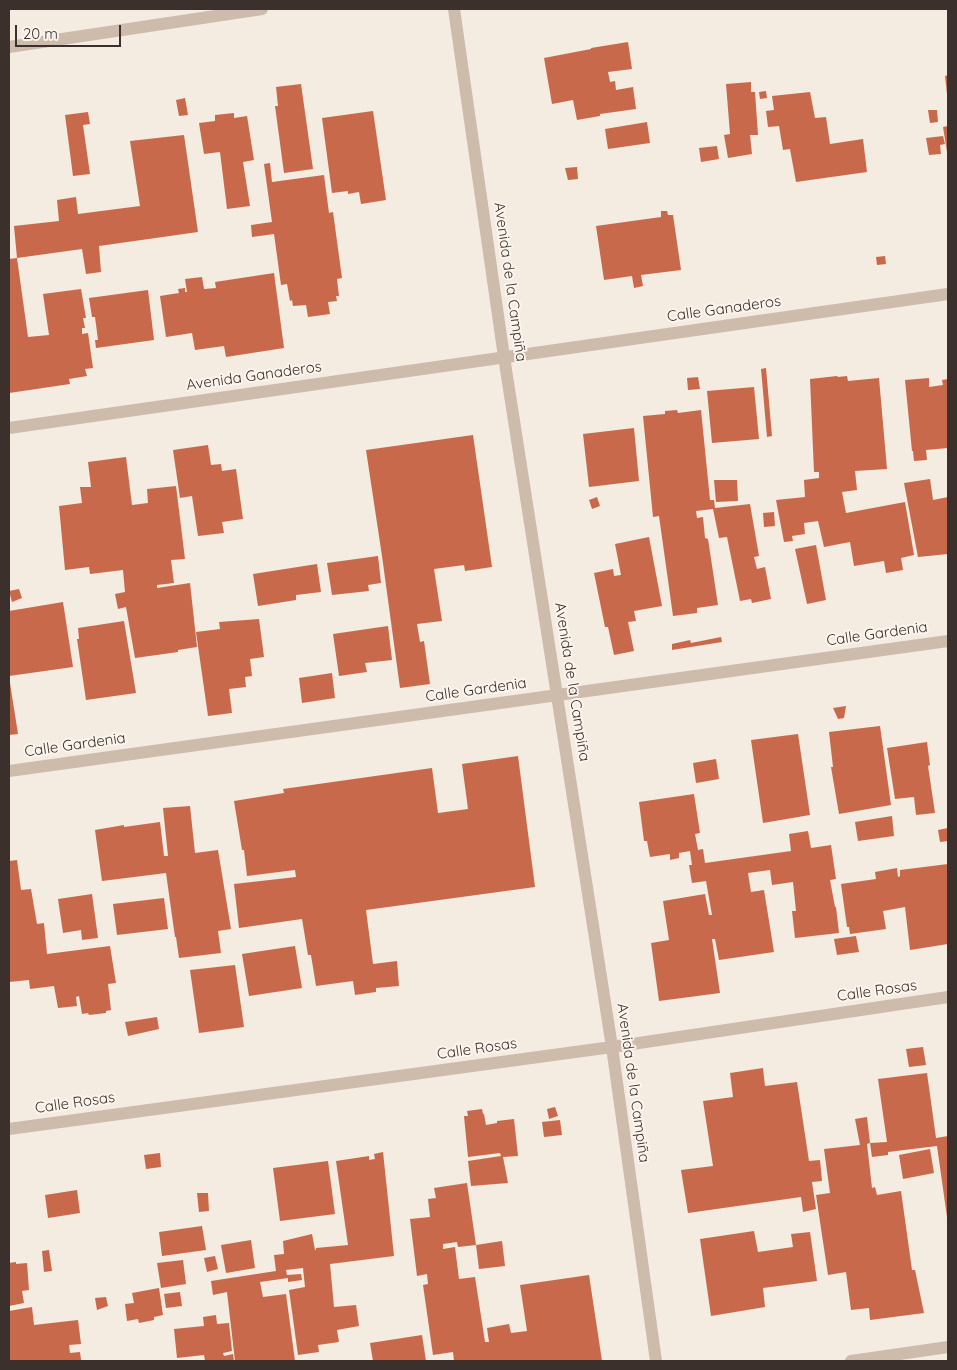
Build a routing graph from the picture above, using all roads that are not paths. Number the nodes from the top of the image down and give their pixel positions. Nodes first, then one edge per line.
1 (262, 9) edge
2 (454, 9) edge
3 (9, 47) edge
4 (948, 294) edge
5 (504, 357) junction
6 (9, 428) edge
7 (948, 640) edge
8 (557, 695) junction
9 (9, 771) edge
10 (948, 997) edge
11 (612, 1047) junction
12 (9, 1129) edge
13 (948, 1347) edge
14 (656, 1361) edge
15 (851, 1361) edge

1 - 3 street
2 - 5 street, Avenida de la Campiña
4 - 5 street, Calle Ganaderos
5 - 6 street, Avenida Ganaderos
5 - 8 street, Avenida de la Campiña
7 - 8 street, Calle Gardenia
8 - 9 street, Calle Gardenia
8 - 11 street, Avenida de la Campiña
10 - 11 street, Calle Rosas
11 - 12 street, Calle Rosas
11 - 14 street, Avenida de la Campiña
13 - 15 street

